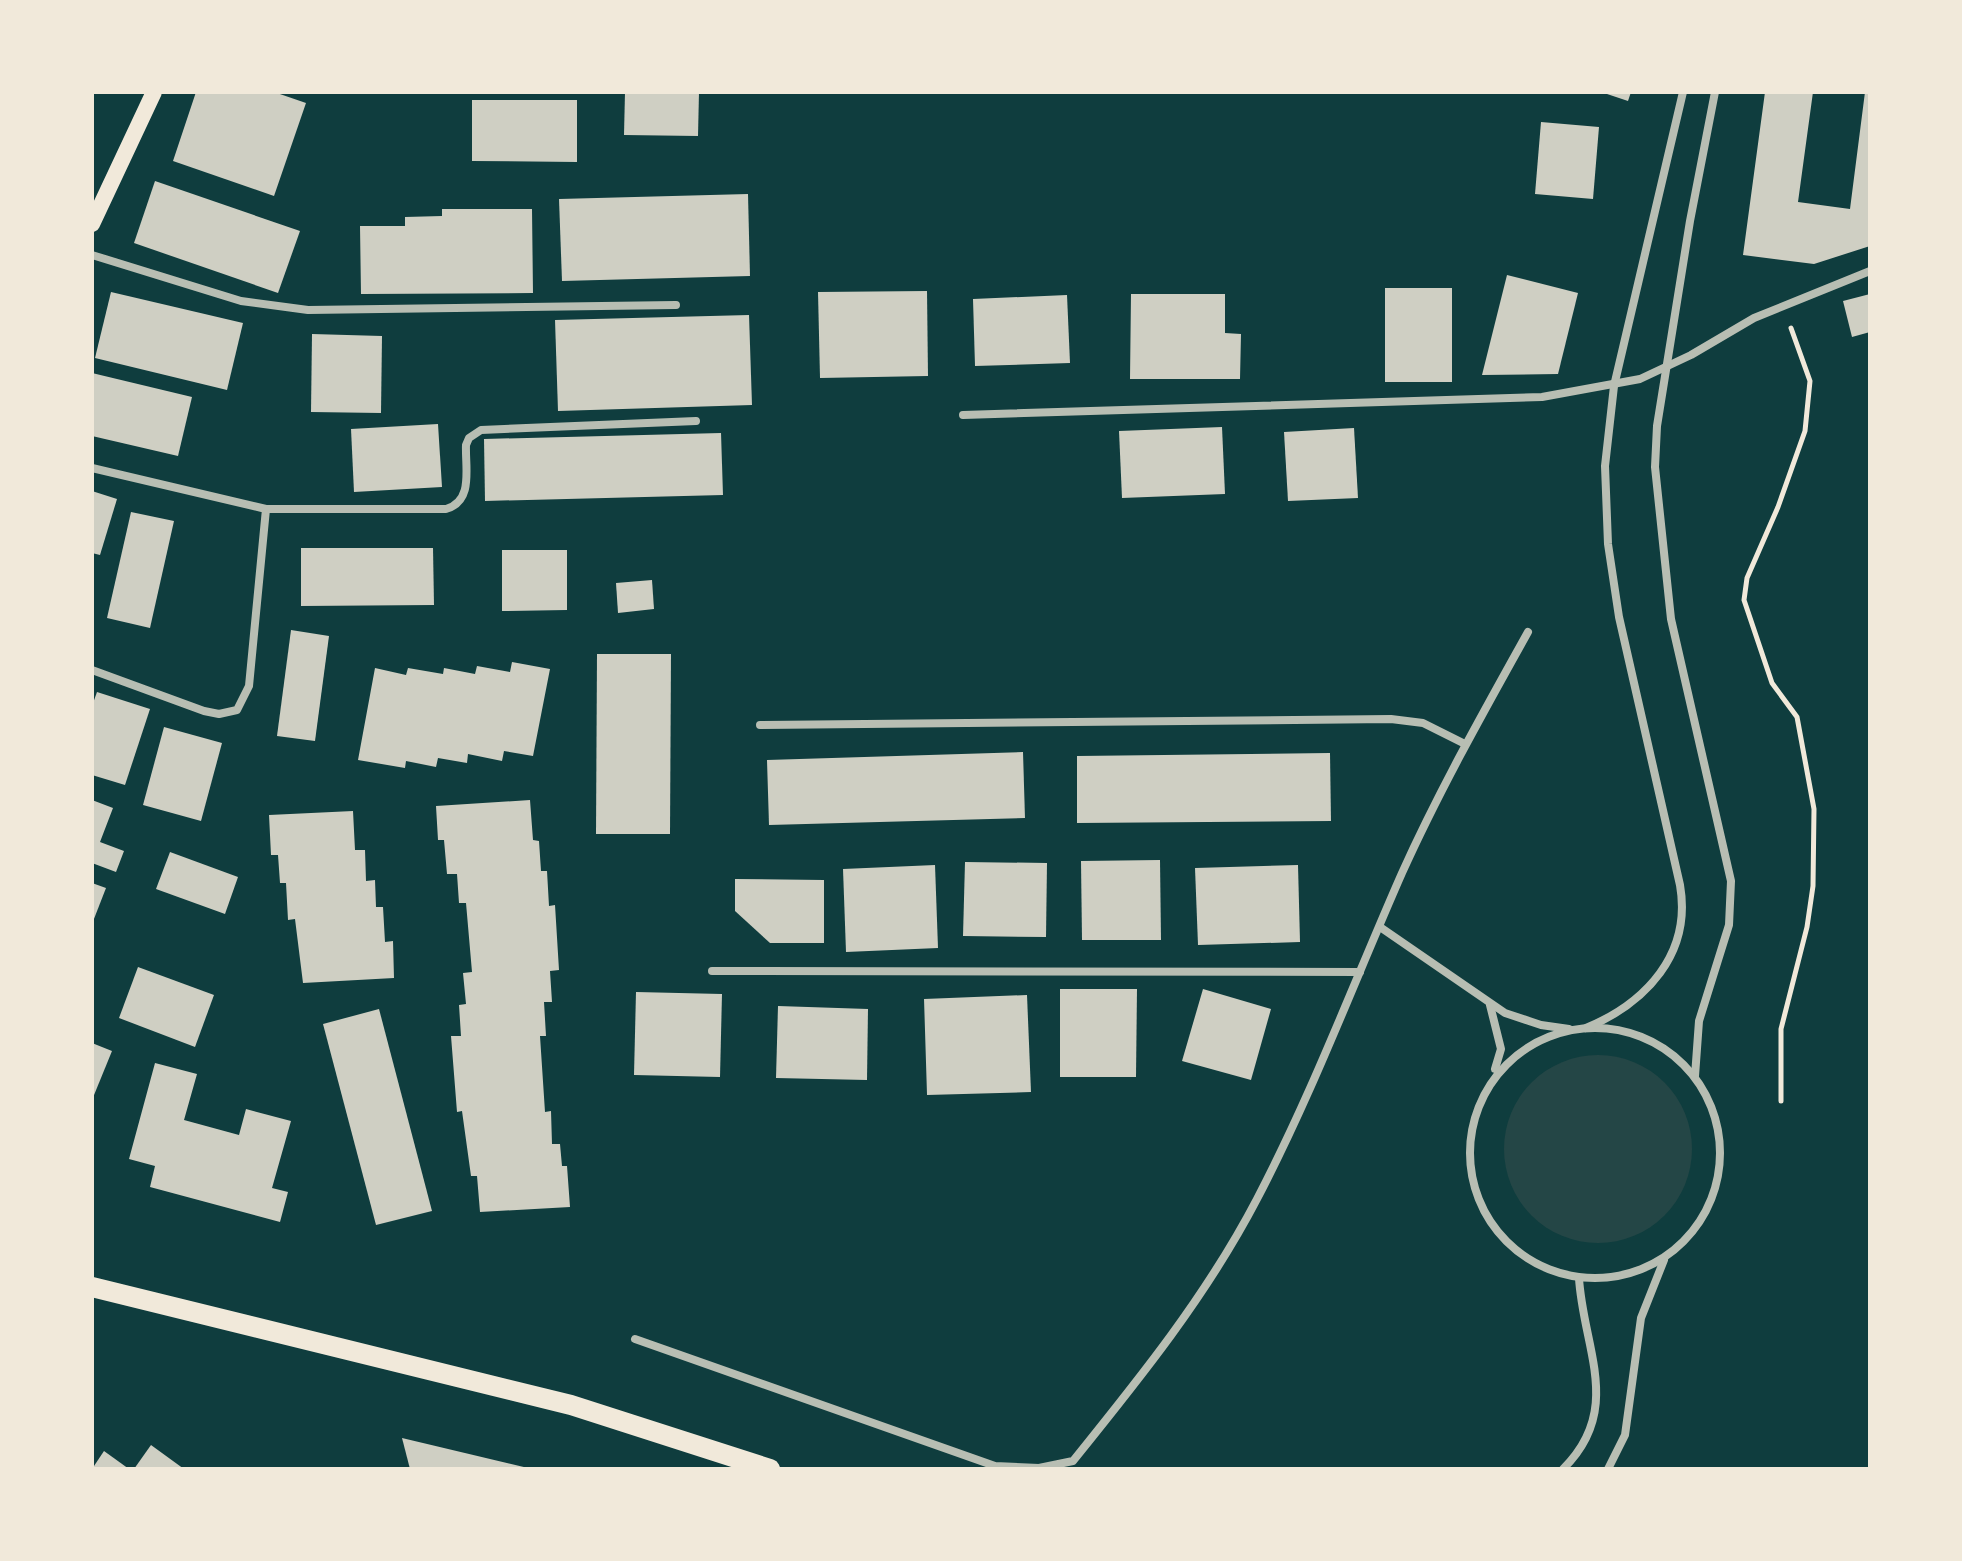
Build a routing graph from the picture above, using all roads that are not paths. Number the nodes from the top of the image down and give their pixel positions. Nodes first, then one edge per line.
1 (154, 92) edge
2 (1683, 92) edge
3 (1715, 92) edge
4 (92, 224) edge
5 (92, 255) edge
6 (1870, 271) edge
7 (676, 305) dead end
8 (1666, 368) junction
9 (1614, 386) junction
10 (963, 415) dead end
11 (696, 421) dead end
12 (92, 468) edge
13 (266, 509) junction
14 (1528, 632) dead end
15 (92, 670) edge
16 (760, 725) dead end
17 (1465, 744) junction
18 (1380, 927) junction
19 (712, 971) dead end
20 (1360, 972) junction
21 (1490, 1004) junction
22 (1586, 1028) junction
23 (1573, 1029) junction
24 (1493, 1075) junction
25 (1695, 1076) junction
26 (1664, 1259) junction
27 (1579, 1278) junction
28 (92, 1287) edge
29 (635, 1339) dead end
30 (770, 1469) edge
31 (1563, 1469) edge
32 (1608, 1469) edge

1 - 4 main road
2 - 9 street
3 - 8 street
5 - 7 street
6 - 8 street
8 - 9 street
8 - 25 street
9 - 10 street
9 - 22 street
11 - 13 street
12 - 13 street
13 - 15 street
14 - 17 street
16 - 17 street
17 - 18 street
18 - 20 street
18 - 21 street
19 - 20 street
20 - 29 street
21 - 23 street
21 - 24 street
22 - 23 street
22 - 25 street
23 - 24 street
24 - 27 street
25 - 26 street
26 - 27 street
26 - 32 street
27 - 31 street
28 - 30 main road

